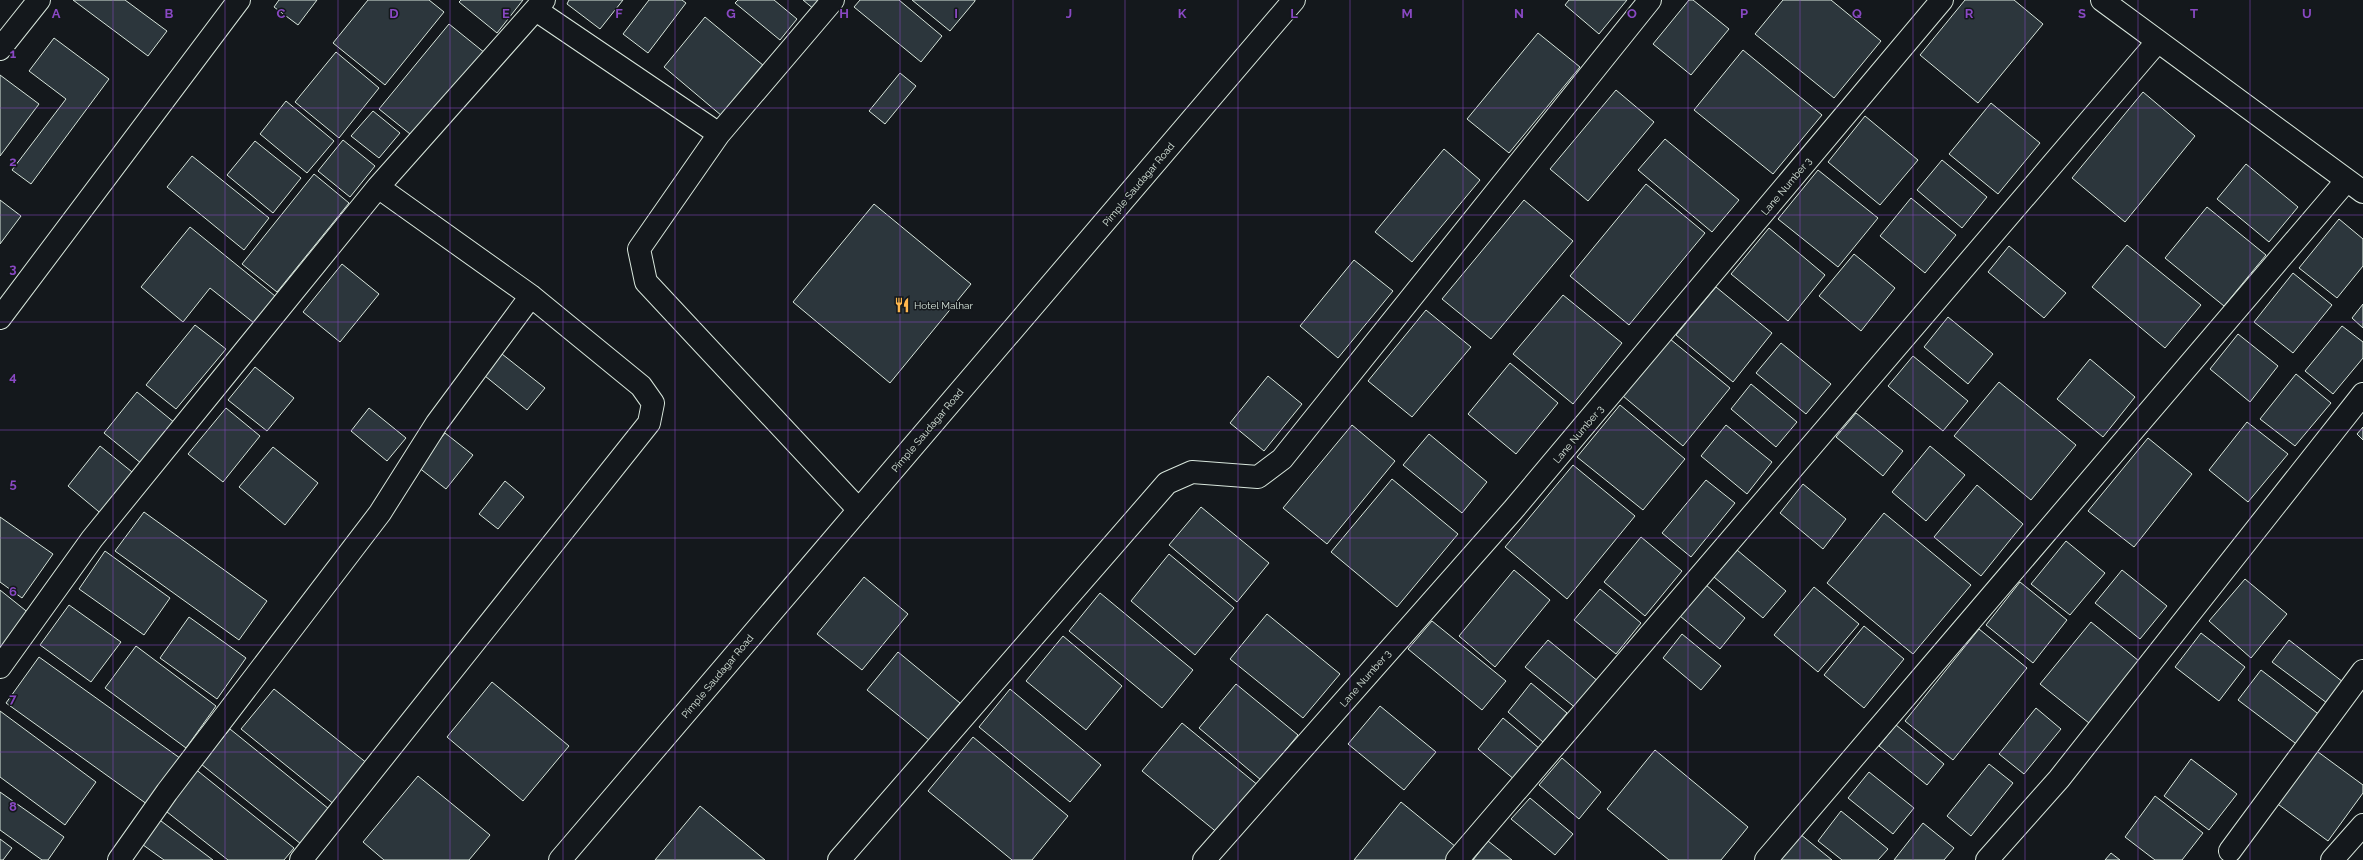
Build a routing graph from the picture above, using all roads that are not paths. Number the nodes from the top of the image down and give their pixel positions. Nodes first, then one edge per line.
1 (39, 0) edge
2 (239, 0) edge
3 (833, 0) edge
4 (1294, 0) edge
5 (1650, 0) edge
6 (1942, 0) edge
7 (2102, 0) edge
8 (540, 5) edge
9 (2158, 41) junction
10 (0, 49) edge
11 (719, 134) junction
12 (2355, 186) edge
13 (378, 187) junction
14 (531, 296) junction
15 (0, 318) edge
16 (2363, 394) edge
17 (859, 510) junction
18 (0, 667) edge
19 (2363, 671) edge
20 (2363, 826) edge
21 (2230, 851) dead end
22 (119, 860) edge
23 (301, 860) edge
24 (560, 860) edge
25 (839, 860) edge
26 (1204, 860) edge
27 (1457, 860) edge
28 (1766, 860) edge
29 (1987, 860) edge
30 (2332, 860) edge

1 - 10 street
2 - 15 street
3 - 11 street
4 - 17 street, Pimple Saudagar Road
5 - 25 street
6 - 26 street, Lane Number 3
7 - 9 street
8 - 11 street
8 - 13 street
9 - 12 street
9 - 27 street
11 - 17 street
12 - 28 street
13 - 14 street
13 - 18 street
14 - 22 street
14 - 23 street
16 - 29 street
17 - 24 street, Pimple Saudagar Road
19 - 21 street
20 - 30 street

